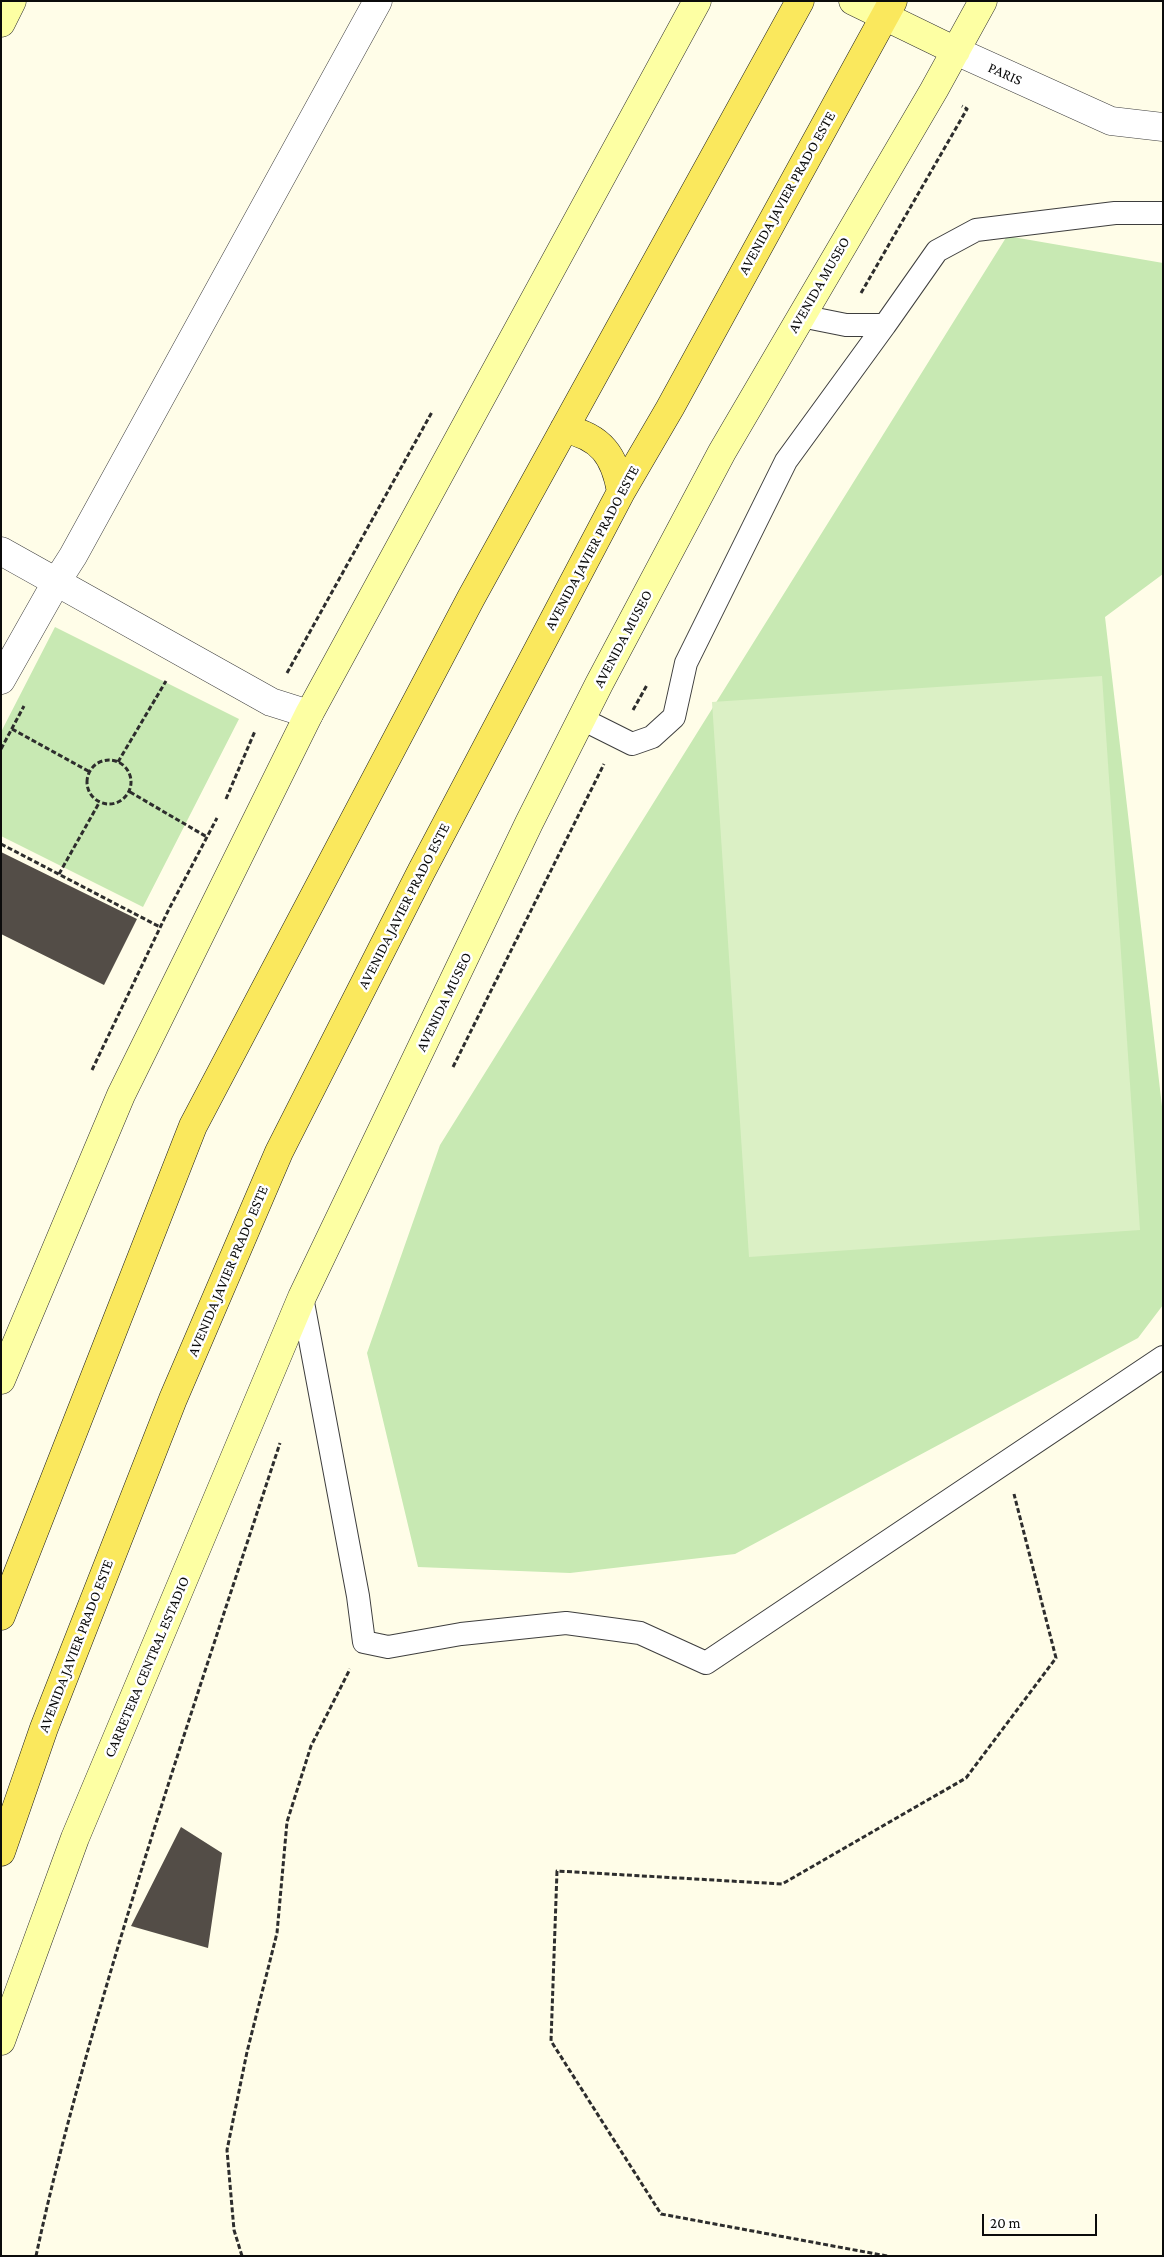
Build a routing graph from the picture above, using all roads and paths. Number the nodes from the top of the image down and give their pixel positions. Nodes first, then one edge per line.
1 (12, 1) edge
2 (378, 1) edge
3 (697, 1) edge
4 (800, 1) edge
5 (853, 1) edge
6 (983, 1) edge
7 (889, 9) edge
8 (1, 23) edge
9 (956, 51) junction
10 (934, 90) junction
11 (1163, 127) edge
12 (1163, 213) edge
13 (801, 316) junction
14 (843, 324) junction
15 (885, 325) junction
16 (564, 429) junction
17 (620, 492) junction
18 (1, 551) edge
19 (56, 580) junction
20 (168, 678) dead end
21 (651, 678) dead end
22 (1, 680) edge
23 (309, 714) junction
24 (582, 719) junction
25 (12, 729) dead end
26 (617, 736) junction
27 (118, 762) junction
28 (90, 772) junction
29 (130, 792) junction
30 (99, 802) junction
31 (207, 837) dead end
32 (1, 844) edge
33 (59, 874) junction
34 (160, 927) dead end
35 (451, 1071) dead end
36 (302, 1298) junction
37 (1163, 1357) edge
38 (1, 1380) edge
39 (283, 1435) dead end
40 (1006, 1462) junction
41 (1, 1616) edge
42 (364, 1642) junction
43 (1, 1852) edge
44 (1, 2041) edge
45 (36, 2256) edge
46 (242, 2256) edge
47 (887, 2256) edge

1 - 8 street
2 - 19 street
3 - 23 street
4 - 16 main road
5 - 7 street, PARIS
6 - 9 street, AVENIDA MUSEO
7 - 9 street, PARIS
7 - 17 main road, AVENIDA JAVIER PRADO ESTE
9 - 10 street, AVENIDA MUSEO
9 - 11 street, PARIS
10 - 13 street, AVENIDA MUSEO
10 - 14 path
12 - 15 lane
13 - 14 lane
13 - 24 street, AVENIDA MUSEO
14 - 15 lane
15 - 26 lane
16 - 17 main road
16 - 41 main road
17 - 43 main road, AVENIDA JAVIER PRADO ESTE
18 - 19 street
19 - 22 street
19 - 23 street
20 - 27 path
21 - 26 path
23 - 38 street
24 - 26 lane
24 - 36 street, AVENIDA MUSEO
25 - 28 path
26 - 35 path
27 - 28 path
27 - 29 path
28 - 30 path
29 - 30 path
29 - 31 path
30 - 33 path
32 - 33 path
33 - 34 path
36 - 42 lane
36 - 44 street, CARRETERA CENTRAL ESTADIO
37 - 40 lane
39 - 45 path
40 - 42 lane
40 - 47 path
42 - 46 path

